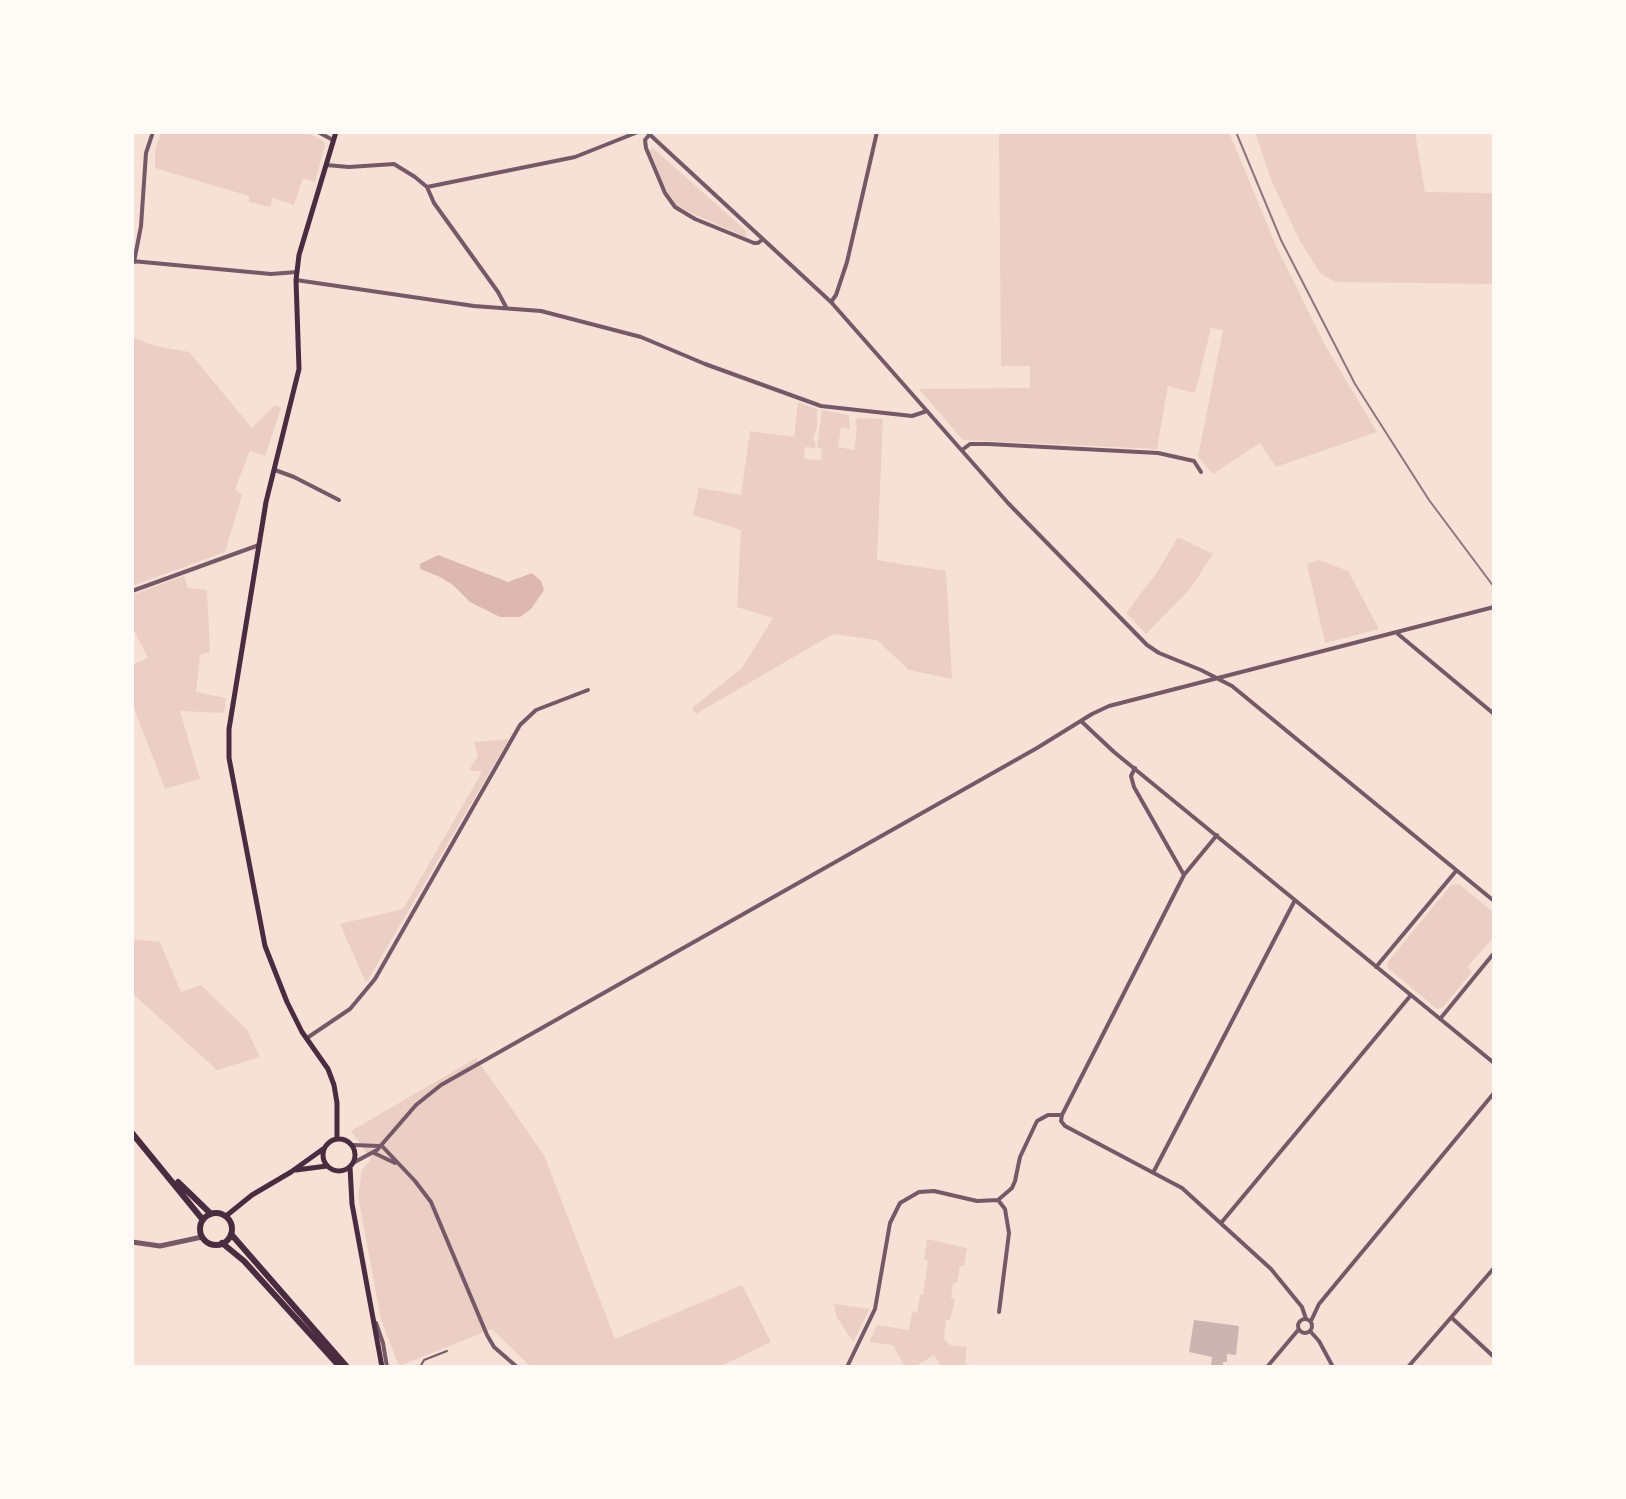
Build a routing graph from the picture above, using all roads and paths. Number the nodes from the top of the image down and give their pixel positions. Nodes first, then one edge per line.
1 (153, 132) edge
2 (318, 132) edge
3 (336, 132) edge
4 (638, 132) edge
5 (877, 132) edge
6 (649, 133) edge
7 (333, 140) junction
8 (326, 165) junction
9 (427, 187) junction
10 (763, 239) junction
11 (133, 262) edge
12 (297, 272) junction
13 (296, 280) junction
14 (831, 302) junction
15 (506, 307) junction
16 (927, 411) junction
17 (962, 450) junction
18 (272, 469) junction
19 (1201, 472) dead end
20 (339, 500) dead end
21 (259, 545) junction
22 (132, 591) edge
23 (1494, 607) edge
24 (1398, 634) junction
25 (1220, 679) junction
26 (588, 690) dead end
27 (1494, 714) edge
28 (1081, 721) junction
29 (1135, 768) junction
30 (1217, 835) junction
31 (1456, 871) junction
32 (1184, 875) junction
33 (1494, 893) edge
34 (1295, 900) junction
35 (1492, 900) edge
36 (1494, 953) edge
37 (1376, 967) junction
38 (1411, 995) junction
39 (1440, 1019) junction
40 (307, 1038) junction
41 (1494, 1063) edge
42 (1494, 1093) edge
43 (1062, 1115) junction
44 (132, 1133) edge
45 (337, 1138) junction
46 (353, 1145) junction
47 (381, 1145) junction
48 (323, 1149) junction
49 (372, 1153) junction
50 (397, 1164) junction
51 (352, 1165) junction
52 (161, 1166) junction
53 (327, 1166) junction
54 (1154, 1171) junction
55 (291, 1172) junction
56 (998, 1200) junction
57 (211, 1214) junction
58 (226, 1216) junction
59 (203, 1220) junction
60 (1221, 1223) junction
61 (231, 1234) junction
62 (202, 1237) junction
63 (132, 1242) edge
64 (222, 1243) junction
65 (1494, 1268) edge
66 (999, 1312) dead end
67 (1451, 1317) junction
68 (1308, 1320) junction
69 (1299, 1329) junction
70 (1310, 1331) junction
71 (447, 1351) dead end
72 (1494, 1357) edge
73 (340, 1367) edge
74 (347, 1367) edge
75 (384, 1367) edge
76 (420, 1367) edge
77 (517, 1367) edge
78 (847, 1367) edge
79 (1267, 1367) edge
80 (1333, 1367) edge
81 (1408, 1367) edge

1 - 11 street
2 - 7 street
3 - 7 main road
4 - 9 street
5 - 14 street
6 - 10 street
6 - 10 street
7 - 8 main road
8 - 9 street
8 - 12 main road
9 - 15 street
10 - 14 street
11 - 12 street
12 - 13 main road
13 - 15 street
13 - 18 main road
14 - 16 street
15 - 16 street
16 - 17 street
17 - 19 street
17 - 25 street
18 - 20 street
18 - 21 main road
21 - 22 street
21 - 40 main road
23 - 24 street
24 - 25 street
24 - 27 street
25 - 28 street
25 - 31 street
26 - 40 street
28 - 29 street
28 - 47 street
29 - 30 street
29 - 32 street
30 - 32 street
30 - 34 street
31 - 35 street
31 - 37 street
32 - 43 street
33 - 35 street
34 - 37 street
34 - 54 street
36 - 39 street
37 - 38 street
38 - 39 street
38 - 60 street
39 - 41 street
40 - 45 main road
42 - 68 street
43 - 54 street
43 - 56 street
44 - 52 main road
45 - 46 main road
45 - 48 main road
46 - 47 street
46 - 51 main road
47 - 49 street
47 - 50 street
48 - 53 main road
48 - 55 main road
49 - 50 street
49 - 51 street
50 - 77 street
51 - 53 main road
51 - 75 main road
52 - 57 main road
52 - 59 main road
53 - 55 main road
54 - 60 street
55 - 58 main road
56 - 66 street
56 - 78 street
57 - 58 main road
57 - 59 main road
58 - 61 main road
59 - 62 main road
60 - 68 street
61 - 64 main road
61 - 74 main road
62 - 63 street
62 - 64 main road
64 - 73 main road
65 - 67 street
67 - 72 street
67 - 81 street
68 - 69 street
68 - 70 street
69 - 70 street
69 - 79 street
70 - 80 street
71 - 76 lane

